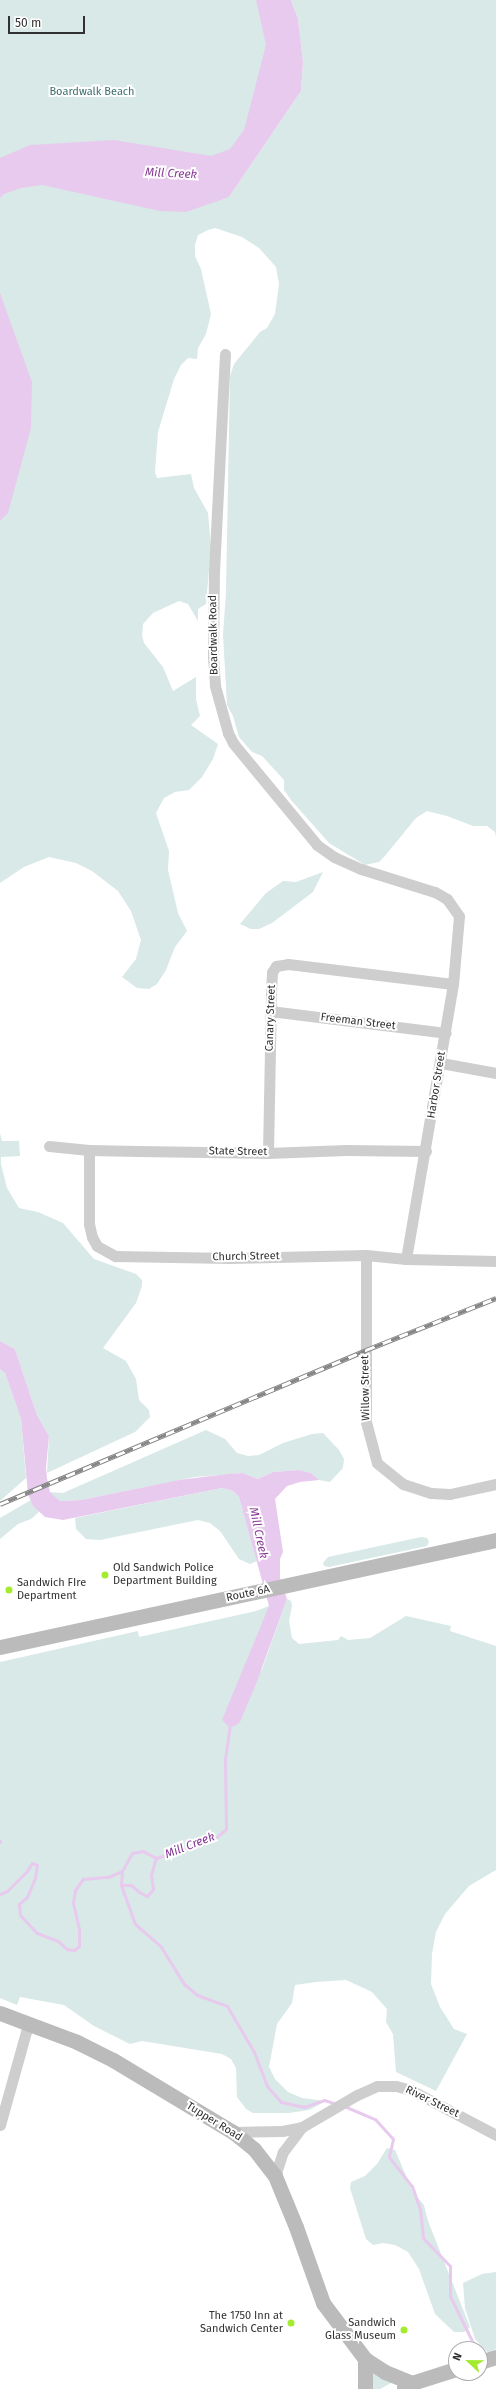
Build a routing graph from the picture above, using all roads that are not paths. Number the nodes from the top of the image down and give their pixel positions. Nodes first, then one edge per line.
1 (225, 354) dead end
2 (457, 911) joint
3 (453, 984) junction
4 (270, 1011) junction
5 (446, 1033) junction
6 (441, 1063) junction
7 (496, 1073) edge
8 (50, 1146) dead end
9 (89, 1150) junction
10 (426, 1151) junction
11 (268, 1153) junction
12 (366, 1255) junction
13 (406, 1259) junction
14 (496, 1261) edge
15 (496, 1484) edge
16 (496, 1540) edge
17 (0, 1647) edge
18 (0, 2013) edge
19 (28, 2025) junction
20 (0, 2125) edge
21 (302, 2127) junction
22 (233, 2132) junction
23 (496, 2135) edge
24 (275, 2176) junction
25 (365, 2359) junction
26 (448, 2372) edge
27 (407, 2386) edge
28 (365, 2389) edge

1 - 2 street, Boardwalk Road
2 - 3 street, Harbor Street
3 - 4 street, Canary Street
3 - 5 street, Harbor Street
4 - 5 street, Freeman Street
4 - 11 street, Canary Street
5 - 6 street, Harbor Street
6 - 7 street
6 - 10 street, Harbor Street
8 - 9 street, State Street
9 - 11 street, State Street
9 - 12 street, Church Street
10 - 11 street, State Street
10 - 13 street, Harbor Street
12 - 13 street, Church Street
12 - 15 street, Willow Street
13 - 14 street, Church Street
16 - 17 main road, Route 6A
18 - 19 main road, Tupper Road
19 - 20 street
19 - 22 main road, Tupper Road
21 - 22 street, River Street
21 - 23 street, River Street
21 - 24 street, River Street
22 - 24 main road, Tupper Road
24 - 25 main road, Tupper Road
25 - 27 main road, Tupper Road
25 - 28 main road
26 - 27 main road

